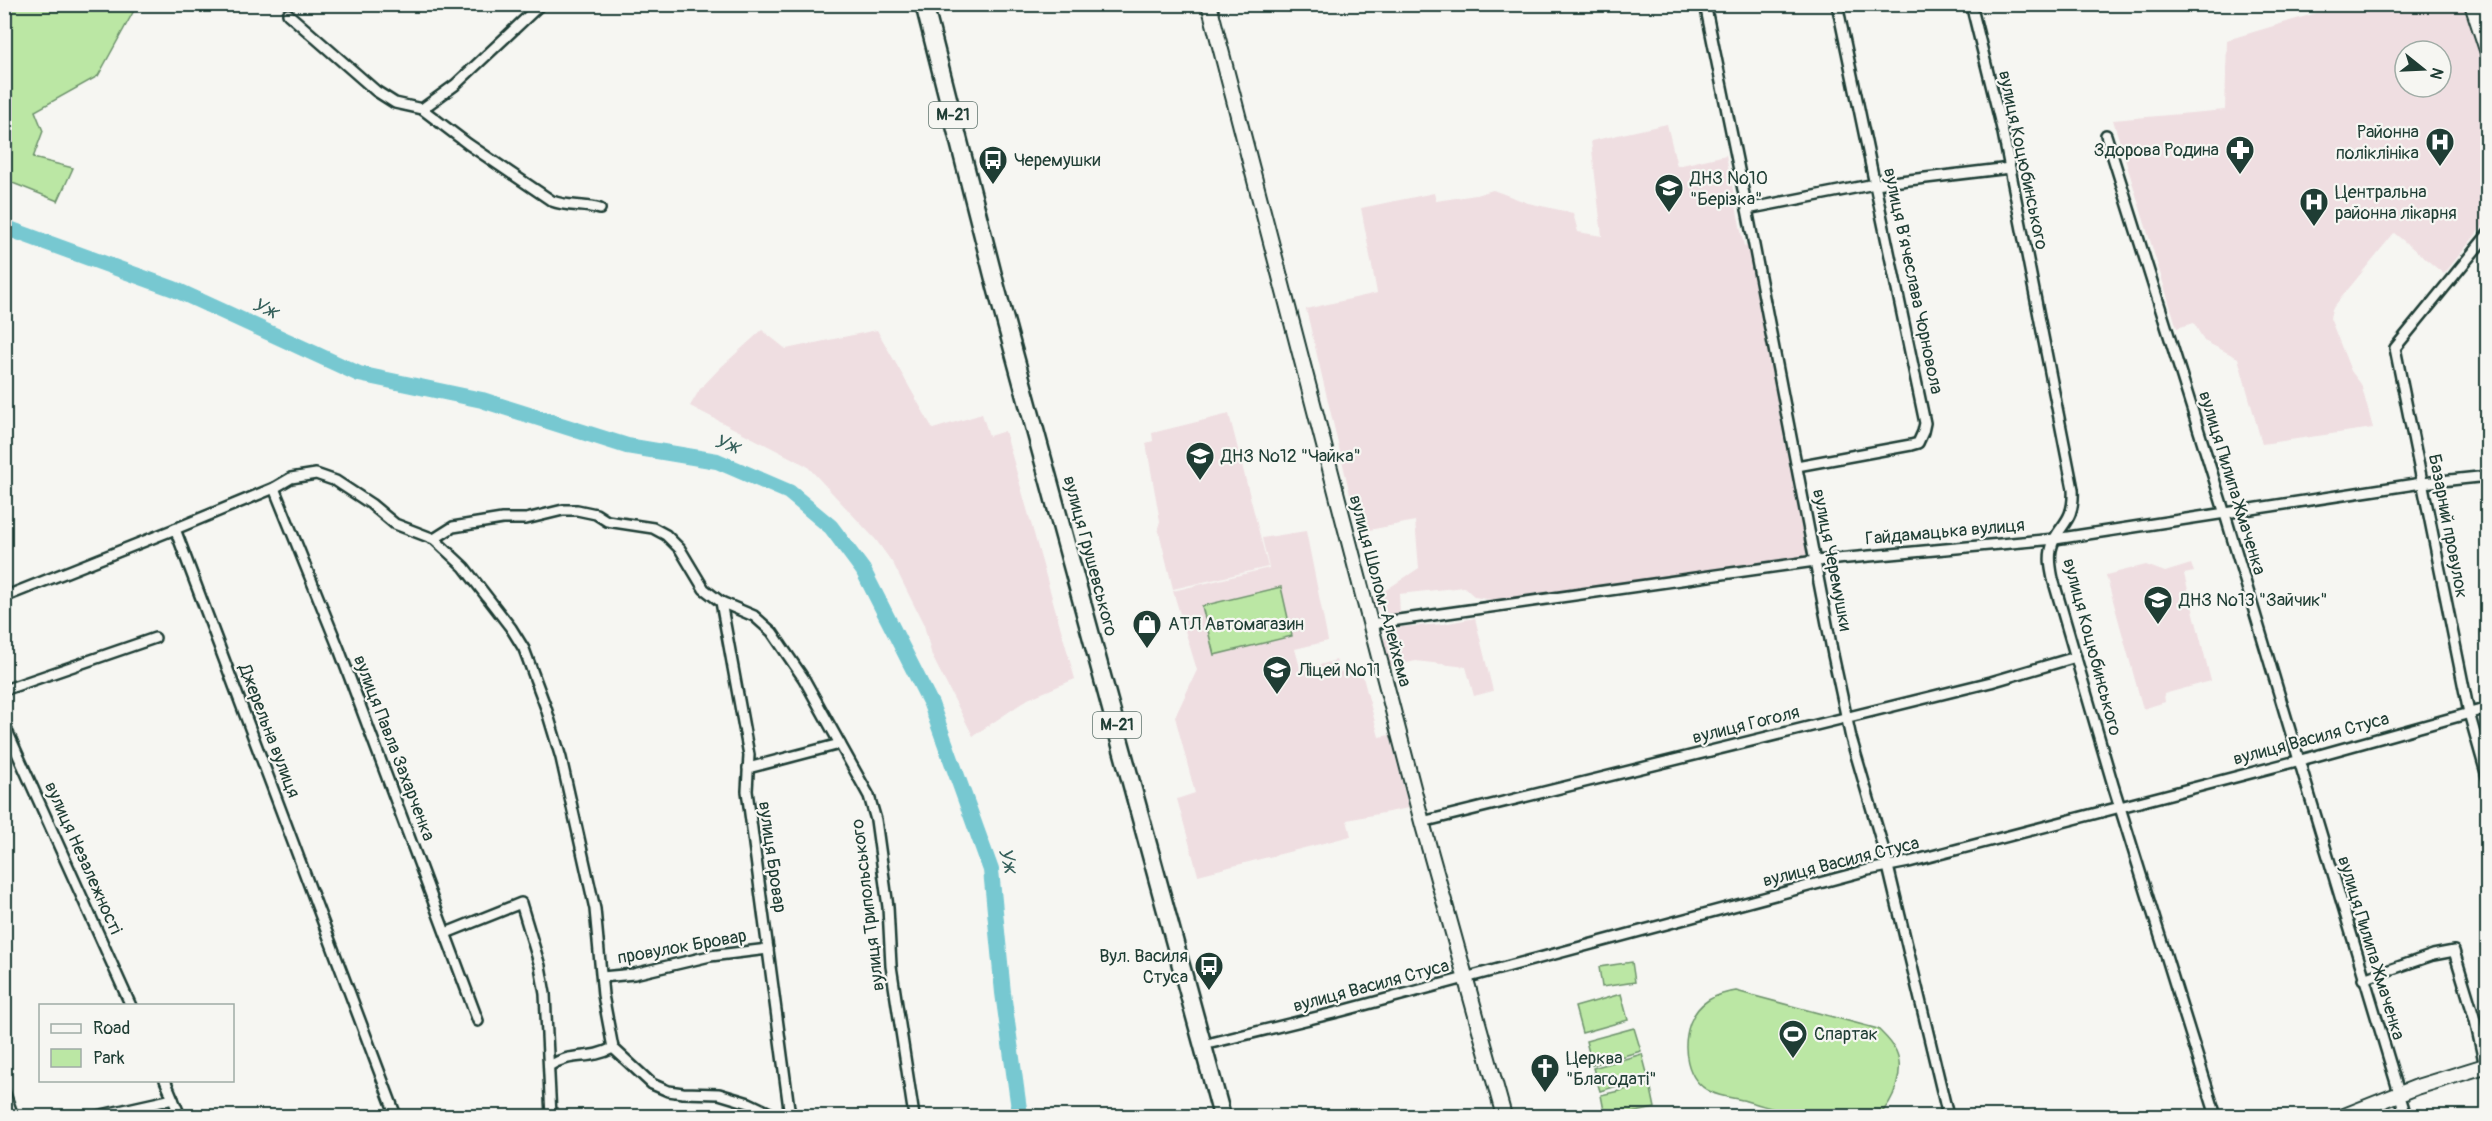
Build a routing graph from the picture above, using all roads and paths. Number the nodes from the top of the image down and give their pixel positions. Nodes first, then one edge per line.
1 (542, 4) edge
2 (924, 4) edge
3 (1209, 4) edge
4 (1705, 4) edge
5 (1838, 4) edge
6 (1971, 4) edge
7 (2472, 4) edge
8 (288, 14) dead end
9 (2487, 53) edge
10 (422, 109) junction
11 (2106, 135) dead end
12 (2010, 168) junction
13 (1875, 184) junction
14 (600, 209) dead end
15 (1747, 209) junction
16 (2487, 234) edge
17 (1797, 466) junction
18 (2487, 476) edge
19 (2422, 483) junction
20 (274, 488) junction
21 (2225, 514) junction
22 (175, 529) junction
23 (434, 539) junction
24 (2055, 539) junction
25 (1815, 561) junction
26 (4, 597) edge
27 (721, 602) junction
28 (1370, 624) junction
29 (155, 638) dead end
30 (2076, 657) junction
31 (4, 690) edge
32 (2487, 708) edge
33 (2469, 713) junction
34 (1847, 717) junction
35 (4, 724) edge
36 (840, 744) junction
37 (2298, 761) junction
38 (748, 768) junction
39 (2487, 780) edge
40 (2120, 806) junction
41 (1422, 822) junction
42 (1888, 867) junction
43 (446, 933) junction
44 (768, 949) junction
45 (602, 977) junction
46 (1465, 979) junction
47 (2363, 979) junction
48 (131, 1004) edge
49 (478, 1021) dead end
50 (1203, 1045) junction
51 (613, 1048) junction
52 (2486, 1065) edge
53 (549, 1066) junction
54 (166, 1082) edge
55 (4, 1091) edge
56 (2398, 1094) junction
57 (173, 1099) junction
58 (13, 1116) edge
59 (97, 1116) edge
60 (180, 1116) edge
61 (396, 1116) edge
62 (551, 1116) edge
63 (776, 1116) edge
64 (790, 1116) edge
65 (915, 1116) edge
66 (1222, 1116) edge
67 (1504, 1116) edge
68 (1948, 1116) edge
69 (2216, 1116) edge
70 (2344, 1116) edge
71 (2406, 1116) edge

1 - 10 street
2 - 50 highway, вулиця Грушевського / М-21
3 - 28 street, вулиця Шолом-Алейхема
4 - 15 street, вулиця Черемушки
5 - 13 street, вулиця Вʼячеслава Чорновола
6 - 12 street, вулиця Коцюбинського
7 - 9 street
8 - 10 street
10 - 14 street
11 - 21 street, вулиця Пилипа Жмаченка
12 - 13 street
12 - 24 street, вулиця Коцюбинського
13 - 15 street
13 - 17 street, вулиця Вʼячеслава Чорновола
15 - 17 street, вулиця Черемушки
16 - 19 street, Базарний провулок
17 - 25 street, вулиця Черемушки
18 - 19 street, Гайдамацька вулиця
19 - 21 street, Гайдамацька вулиця
19 - 33 street, Базарний провулок
20 - 22 street
20 - 23 street
20 - 43 street, вулиця Павла Захарченка
21 - 24 street, Гайдамацька вулиця
21 - 37 street, вулиця Пилипа Жмаченка
22 - 26 street
22 - 61 street, Джерельна вулиця
23 - 27 street
23 - 45 street
24 - 25 street, Гайдамацька вулиця
24 - 30 street, вулиця Коцюбинського
25 - 28 street, Гайдамацька вулиця
25 - 34 street, вулиця Черемушки
27 - 36 street, вулиця Трипольського
27 - 38 street, вулиця Бровар
28 - 41 street, вулиця Шолом-Алейхема
29 - 31 street
30 - 34 street, вулиця Гоголя
30 - 40 street, вулиця Коцюбинського
32 - 33 street, вулиця Василя Стуса
33 - 37 street, вулиця Василя Стуса
33 - 39 street, Базарний провулок
34 - 41 street, вулиця Гоголя
34 - 42 street, вулиця Черемушки
35 - 48 street, вулиця Незалежності
36 - 38 street
36 - 65 street, вулиця Трипольського
37 - 40 street, вулиця Василя Стуса
37 - 47 street, вулиця Пилипа Жмаченка
38 - 44 street, вулиця Бровар
40 - 42 street, вулиця Василя Стуса
40 - 69 street, вулиця Коцюбинського
41 - 46 street, вулиця Шолом-Алейхема
42 - 46 street, вулиця Василя Стуса
42 - 68 street, вулиця Черемушки
43 - 49 street, вулиця Павла Захарченка
43 - 53 street
44 - 45 street, провулок Бровар
44 - 64 street, вулиця Бровар
45 - 51 street
46 - 50 street, вулиця Василя Стуса
46 - 67 street, вулиця Шолом-Алейхема
47 - 52 street
47 - 56 street, вулиця Пилипа Жмаченка
50 - 66 highway, вулиця Грушевського / М-21
51 - 53 street
51 - 63 street
52 - 56 street
53 - 62 street
54 - 57 street
55 - 58 street
56 - 70 street
56 - 71 street, вулиця Пилипа Жмаченка
57 - 59 street
57 - 60 street

